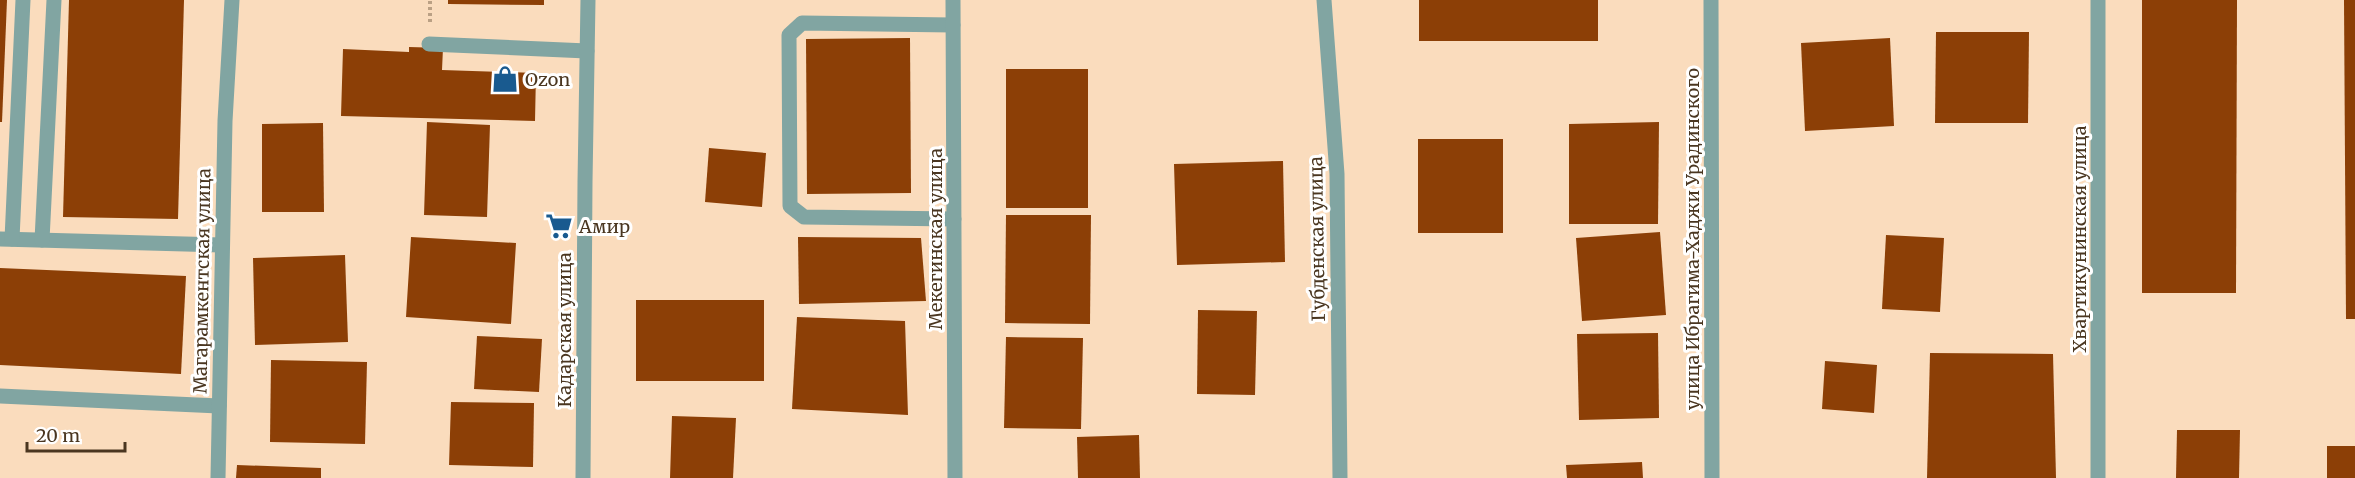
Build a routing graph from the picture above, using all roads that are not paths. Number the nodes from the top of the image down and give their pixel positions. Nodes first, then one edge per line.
1 (23, 0) edge
2 (54, 0) edge
3 (232, 0) edge
4 (588, 0) edge
5 (953, 0) edge
6 (1324, 0) edge
7 (1711, 0) edge
8 (2098, 0) edge
9 (953, 25) junction
10 (429, 44) dead end
11 (587, 51) junction
12 (954, 219) junction
13 (6, 239) edge
14 (42, 240) junction
15 (222, 245) junction
16 (0, 396) edge
17 (219, 406) junction
18 (218, 478) edge
19 (583, 478) edge
20 (955, 478) edge
21 (1340, 478) edge
22 (1712, 478) edge
23 (2098, 478) edge

1 - 13 street
2 - 14 street
3 - 15 street, Магарамкентская улица
4 - 11 street, Кадарская улица
5 - 9 street, Мекегинская улица
6 - 21 street, Губденская улица
7 - 22 street, улица Ибрагима-Хаджи Урадинского
8 - 23 street, Хвартикунинская улица
9 - 12 street, Мекегинская улица
9 - 12 street
10 - 11 street
11 - 19 street, Кадарская улица
12 - 20 street, Мекегинская улица
13 - 14 street
14 - 15 street
15 - 17 street, Магарамкентская улица
16 - 17 street
17 - 18 street, Магарамкентская улица

